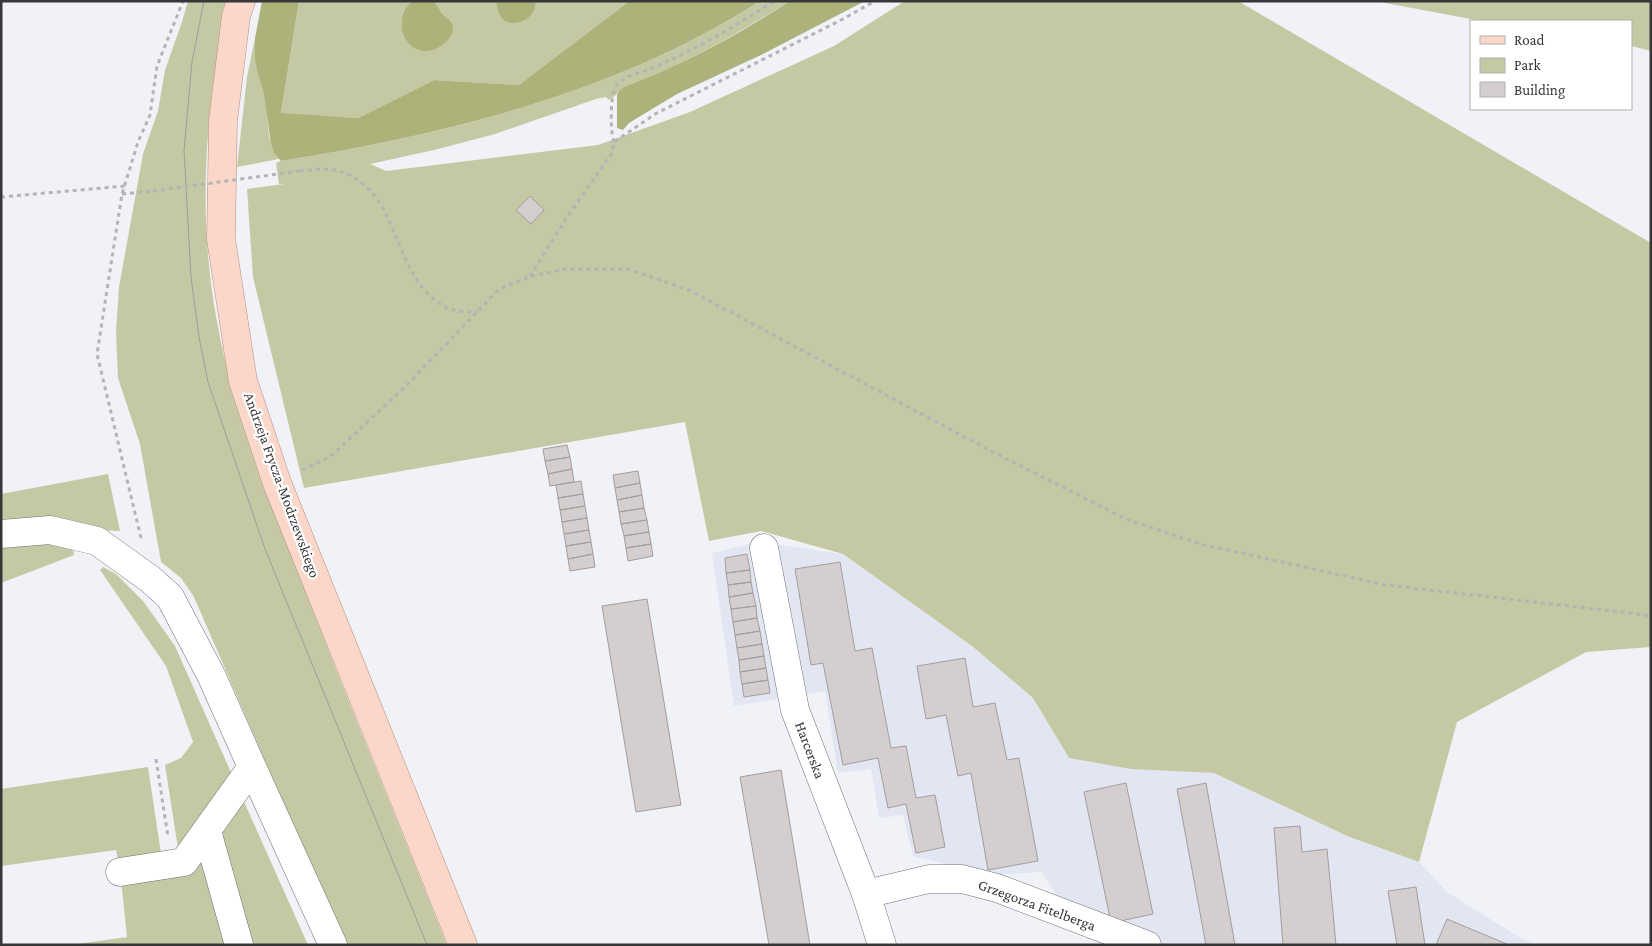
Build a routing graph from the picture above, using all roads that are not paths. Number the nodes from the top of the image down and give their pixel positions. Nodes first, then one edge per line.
1 (241, 1) edge
2 (1, 534) edge
3 (764, 548) dead end
4 (252, 768) junction
5 (207, 831) junction
6 (120, 872) dead end
7 (866, 894) junction
8 (239, 945) edge
9 (333, 945) edge
10 (463, 945) edge
11 (882, 945) edge
12 (1147, 945) edge

1 - 10 main road, Andrzeja Frycza-Modrzewskiego
2 - 4 street
3 - 7 street, Harcerska
4 - 5 street
4 - 9 street
5 - 6 street
5 - 8 street
7 - 11 street, Harcerska
7 - 12 street, Grzegorza Fitelberga

